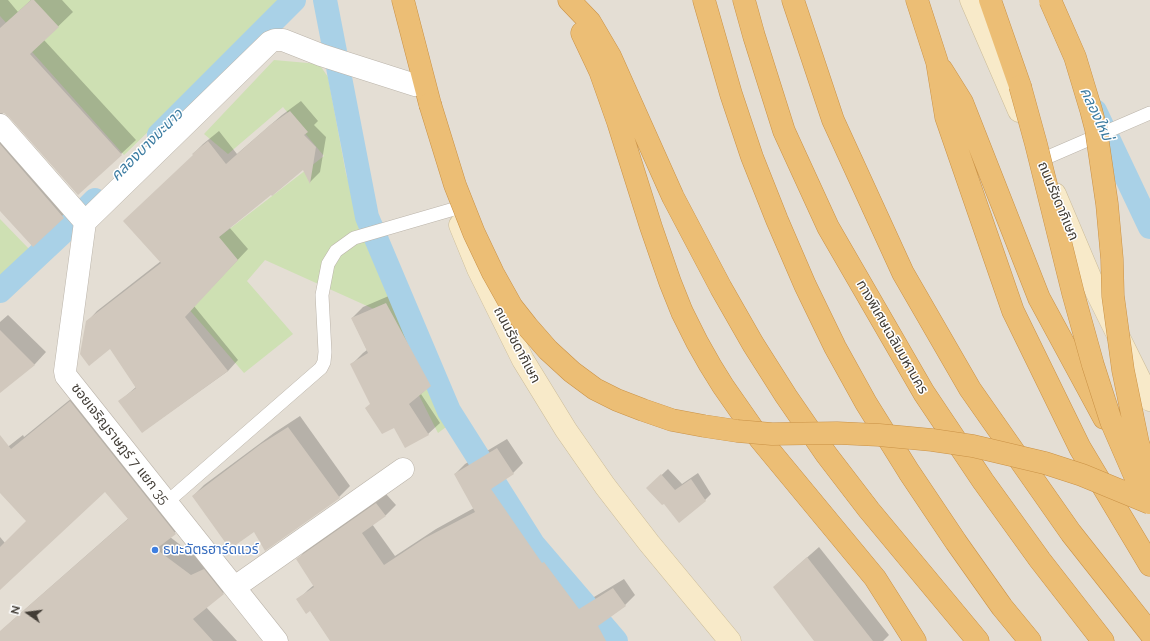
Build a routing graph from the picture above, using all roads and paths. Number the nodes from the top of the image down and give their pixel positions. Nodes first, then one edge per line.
1 (402, 0) edge
2 (564, 0) edge
3 (569, 0) edge
4 (704, 0) edge
5 (744, 0) edge
6 (793, 0) edge
7 (917, 0) edge
8 (971, 0) edge
9 (990, 0) edge
10 (1050, 0) edge
11 (937, 62) junction
12 (415, 85) junction
13 (1150, 113) edge
14 (0, 125) edge
15 (1050, 155) junction
16 (454, 209) junction
17 (80, 216) junction
18 (1150, 400) edge
19 (403, 469) dead end
20 (1150, 477) edge
21 (1150, 483) edge
22 (166, 503) junction
23 (1150, 503) edge
24 (1150, 509) edge
25 (1150, 565) edge
26 (235, 587) junction
27 (1150, 632) edge
28 (277, 641) edge
29 (730, 641) edge
30 (915, 641) edge
31 (978, 641) edge
32 (1030, 641) edge
33 (1103, 641) edge

1 - 12 main road, ถนนรัชดาภิเษก
1 - 23 highway, bridge
2 - 30 highway
3 - 31 highway
4 - 32 highway
5 - 33 highway, ทางพิเศษเฉลิมมหานคร
6 - 27 highway
7 - 11 highway
8 - 15 main road, ถนนรัชดาภิเษก
9 - 24 highway, bridge
10 - 20 highway, bridge
11 - 21 highway
11 - 25 highway
12 - 16 main road, ถนนรัชดาภิเษก
12 - 17 street
13 - 15 lane
14 - 17 street
15 - 18 main road, ถนนรัชดาภิเษก
16 - 22 lane
16 - 29 main road, ถนนรัชดาภิเษก
17 - 22 street, ซอยเจริญราษฎร์ 7 แยก 35
19 - 26 street
22 - 26 street, ซอยเจริญราษฎร์ 7 แยก 35
26 - 28 street, ซอยเจริญราษฎร์ 7 แยก 35

